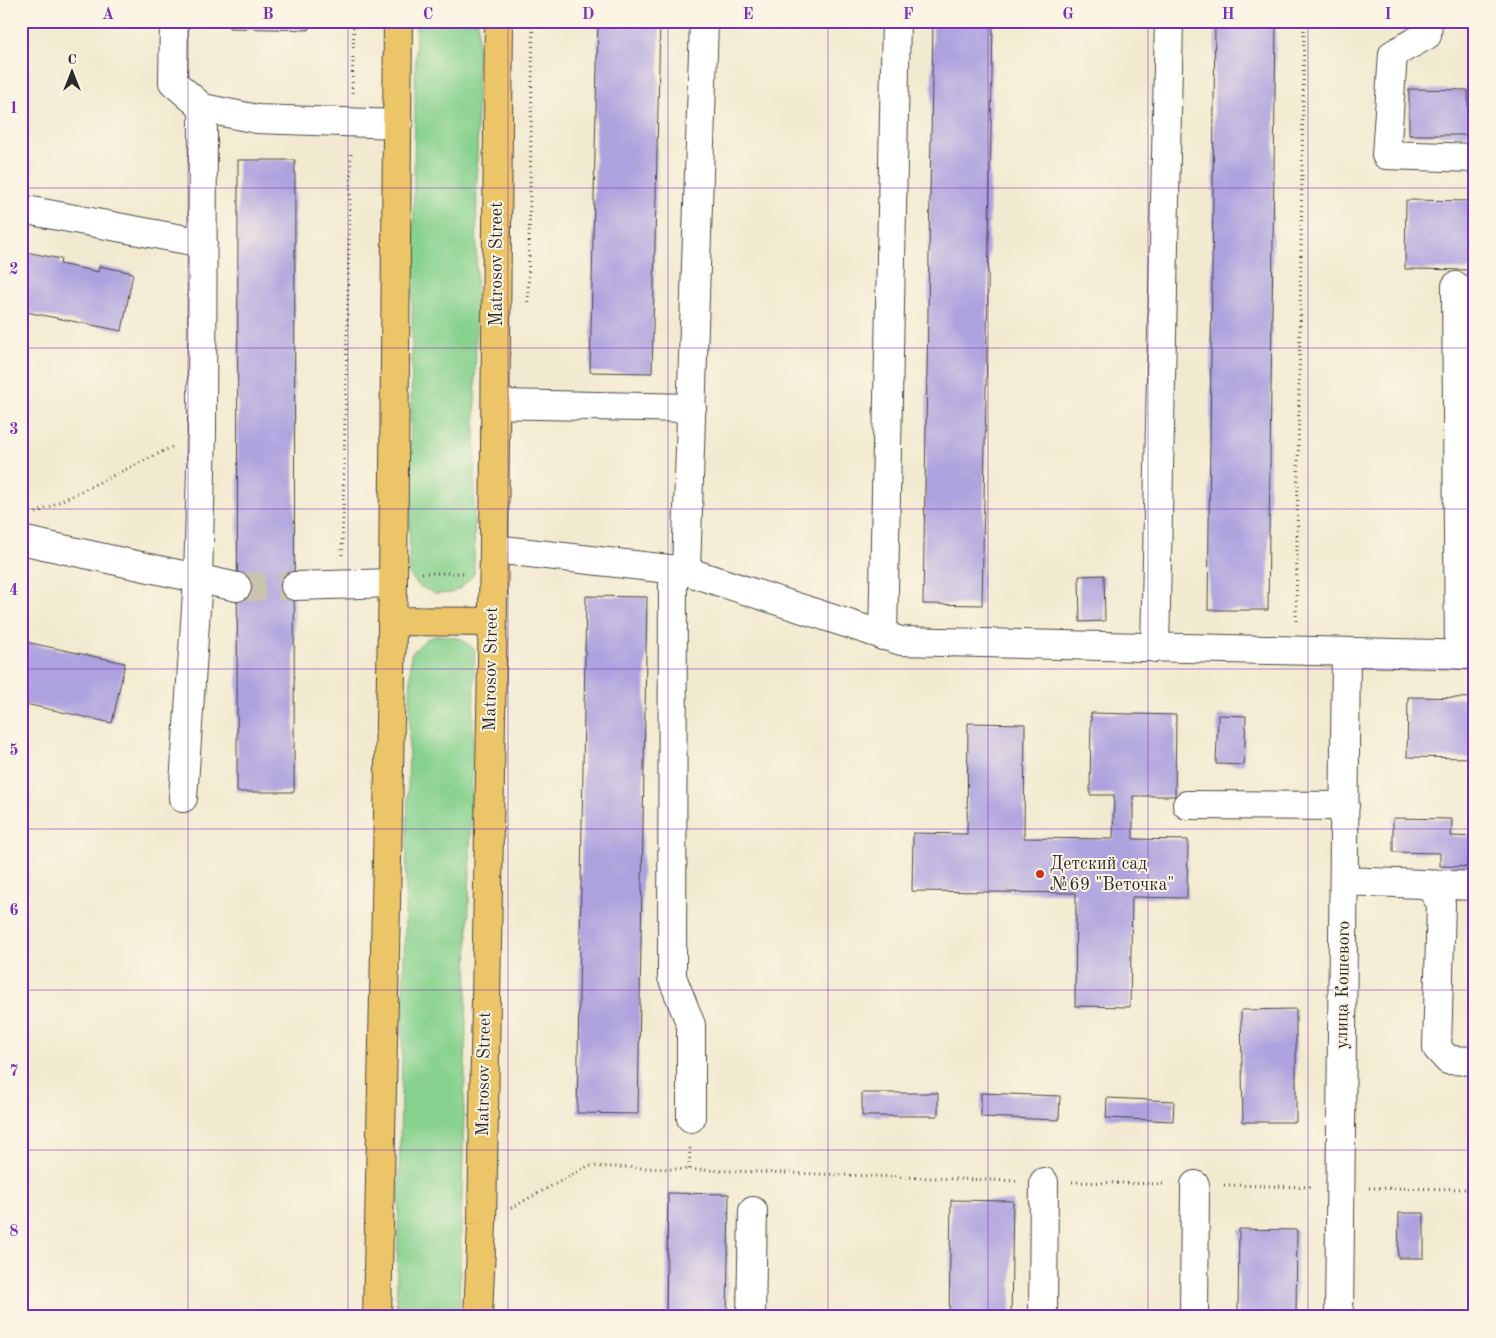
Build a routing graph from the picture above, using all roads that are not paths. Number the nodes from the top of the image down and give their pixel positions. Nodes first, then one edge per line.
1 (174, 21) edge
2 (398, 21) edge
3 (500, 21) edge
4 (704, 21) edge
5 (896, 21) edge
6 (1169, 21) edge
7 (1428, 21) edge
8 (203, 108) junction
9 (398, 124) junction
10 (1475, 158) edge
11 (21, 209) edge
12 (203, 243) junction
13 (1456, 286) dead end
14 (496, 404) junction
15 (692, 408) junction
16 (26, 528) edge
17 (494, 561) junction
18 (680, 570) junction
19 (393, 578) junction
20 (198, 579) junction
21 (295, 586) tunnel mouth
22 (237, 587) tunnel mouth
23 (392, 621) junction
24 (492, 622) junction
25 (883, 636) junction
26 (1155, 648) junction
27 (1346, 653) junction
28 (1467, 655) edge
29 (183, 798) dead end
30 (1187, 805) dead end
31 (1345, 806) junction
32 (1344, 882) junction
33 (1428, 884) junction
34 (1475, 886) edge
35 (1475, 1061) edge
36 (691, 1118) dead end
37 (1044, 1182) road end
38 (1195, 1185) road end
39 (753, 1211) dead end
40 (377, 1317) edge
41 (478, 1317) edge
42 (751, 1317) edge
43 (1043, 1317) edge
44 (1194, 1317) edge
45 (1339, 1317) edge

1 - 8 street
2 - 9 main road
3 - 14 main road, Matrosov Street
4 - 15 street
5 - 25 street
6 - 26 street
7 - 10 street
8 - 9 street
8 - 12 street
9 - 19 main road
11 - 12 street
12 - 20 street
13 - 28 street
14 - 15 street
14 - 17 main road, Matrosov Street
15 - 18 street
16 - 20 street
17 - 18 street
17 - 24 main road, Matrosov Street
18 - 25 street
18 - 36 street
19 - 21 street
19 - 23 main road
20 - 22 street
20 - 29 street
23 - 24 main road
23 - 40 main road
24 - 41 main road, Matrosov Street
25 - 26 street
26 - 27 street
27 - 28 street
27 - 31 street, улица Кошевого
30 - 31 street
31 - 32 street, улица Кошевого
32 - 33 street
32 - 45 street, улица Кошевого
33 - 34 street
33 - 35 street
37 - 43 street
38 - 44 street
39 - 42 street

